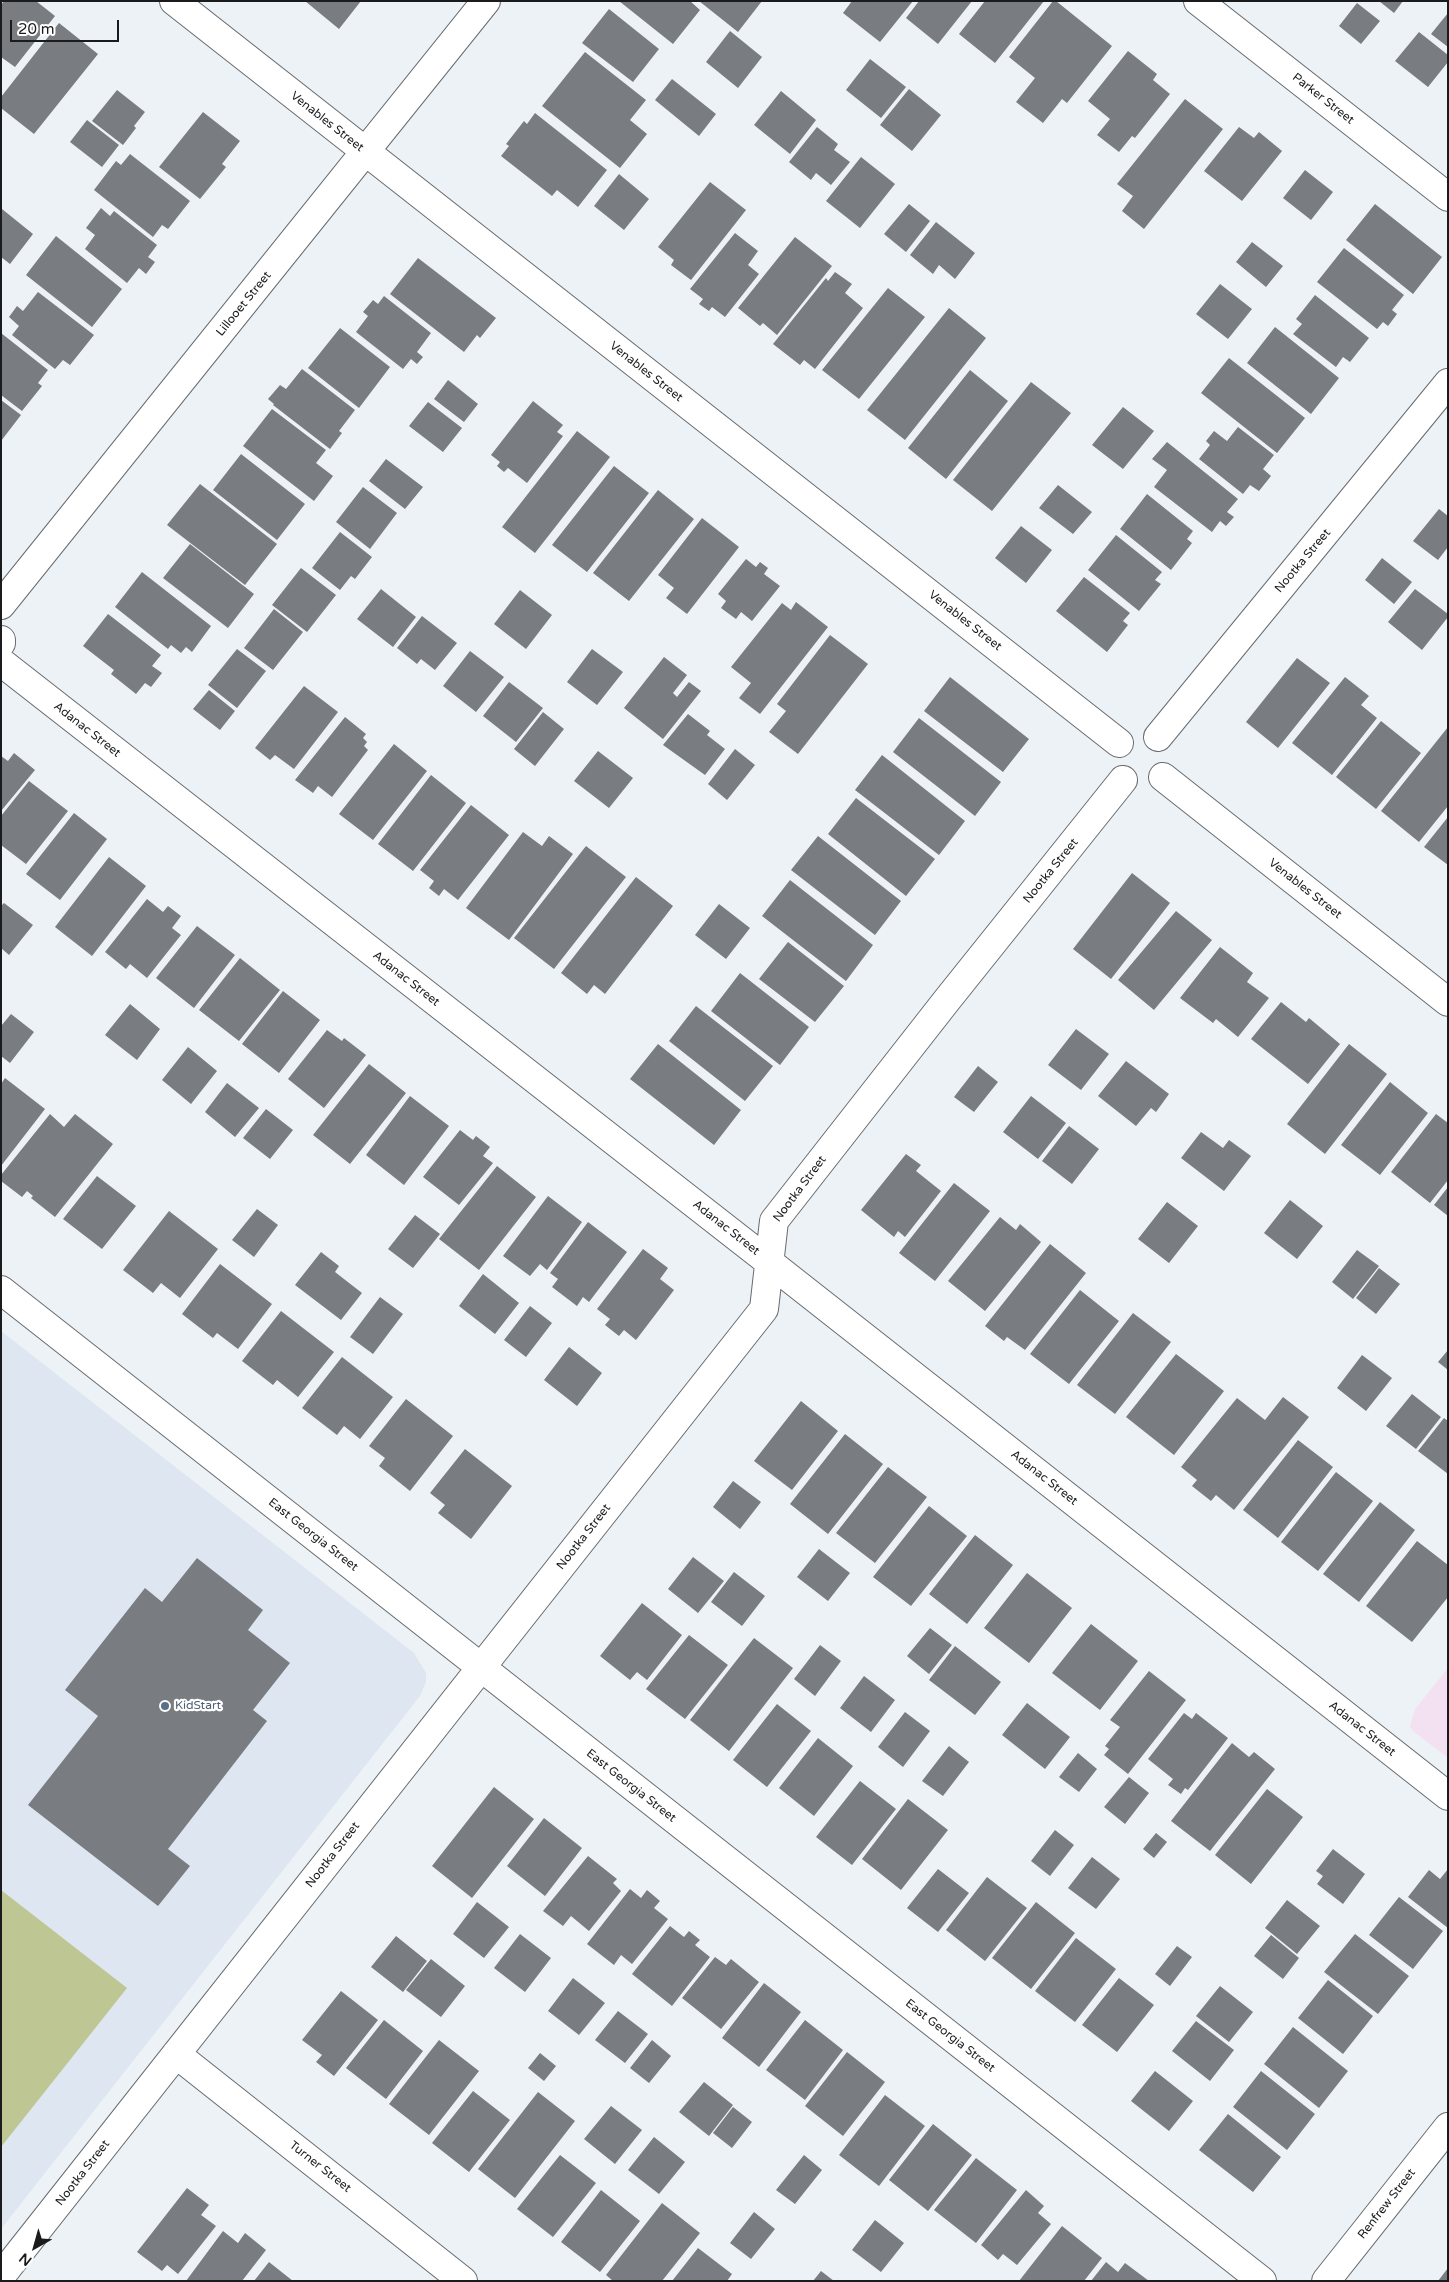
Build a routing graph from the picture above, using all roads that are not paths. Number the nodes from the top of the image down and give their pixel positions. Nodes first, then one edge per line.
1 (174, 1) edge
2 (486, 1) edge
3 (1198, 1) edge
4 (366, 153) junction
5 (1448, 197) edge
6 (1448, 383) edge
7 (1, 606) edge
8 (1, 662) edge
9 (1158, 737) junction
10 (1119, 743) junction
11 (1163, 777) junction
12 (1123, 780) junction
13 (1448, 1002) edge
14 (769, 1262) junction
15 (1, 1290) edge
16 (481, 1667) junction
17 (1448, 1796) edge
18 (176, 2054) junction
19 (1448, 2127) edge
20 (1, 2276) edge
21 (463, 2281) edge
22 (1262, 2281) edge
23 (1326, 2281) edge

1 - 4 street, Venables Street
2 - 4 street, Lillooet Street
3 - 5 street, Parker Street
4 - 7 street, Lillooet Street
4 - 10 street, Venables Street
6 - 9 street, Nootka Street
8 - 14 street, Adanac Street
9 - 10 street
9 - 11 street
10 - 12 street
11 - 12 street
11 - 13 street, Venables Street
12 - 14 street, Nootka Street
14 - 16 street, Nootka Street
14 - 17 street, Adanac Street
15 - 16 street, East Georgia Street
16 - 18 street, Nootka Street
16 - 22 street, East Georgia Street
18 - 20 street, Nootka Street
18 - 21 street, Turner Street
19 - 23 street, Renfrew Street

